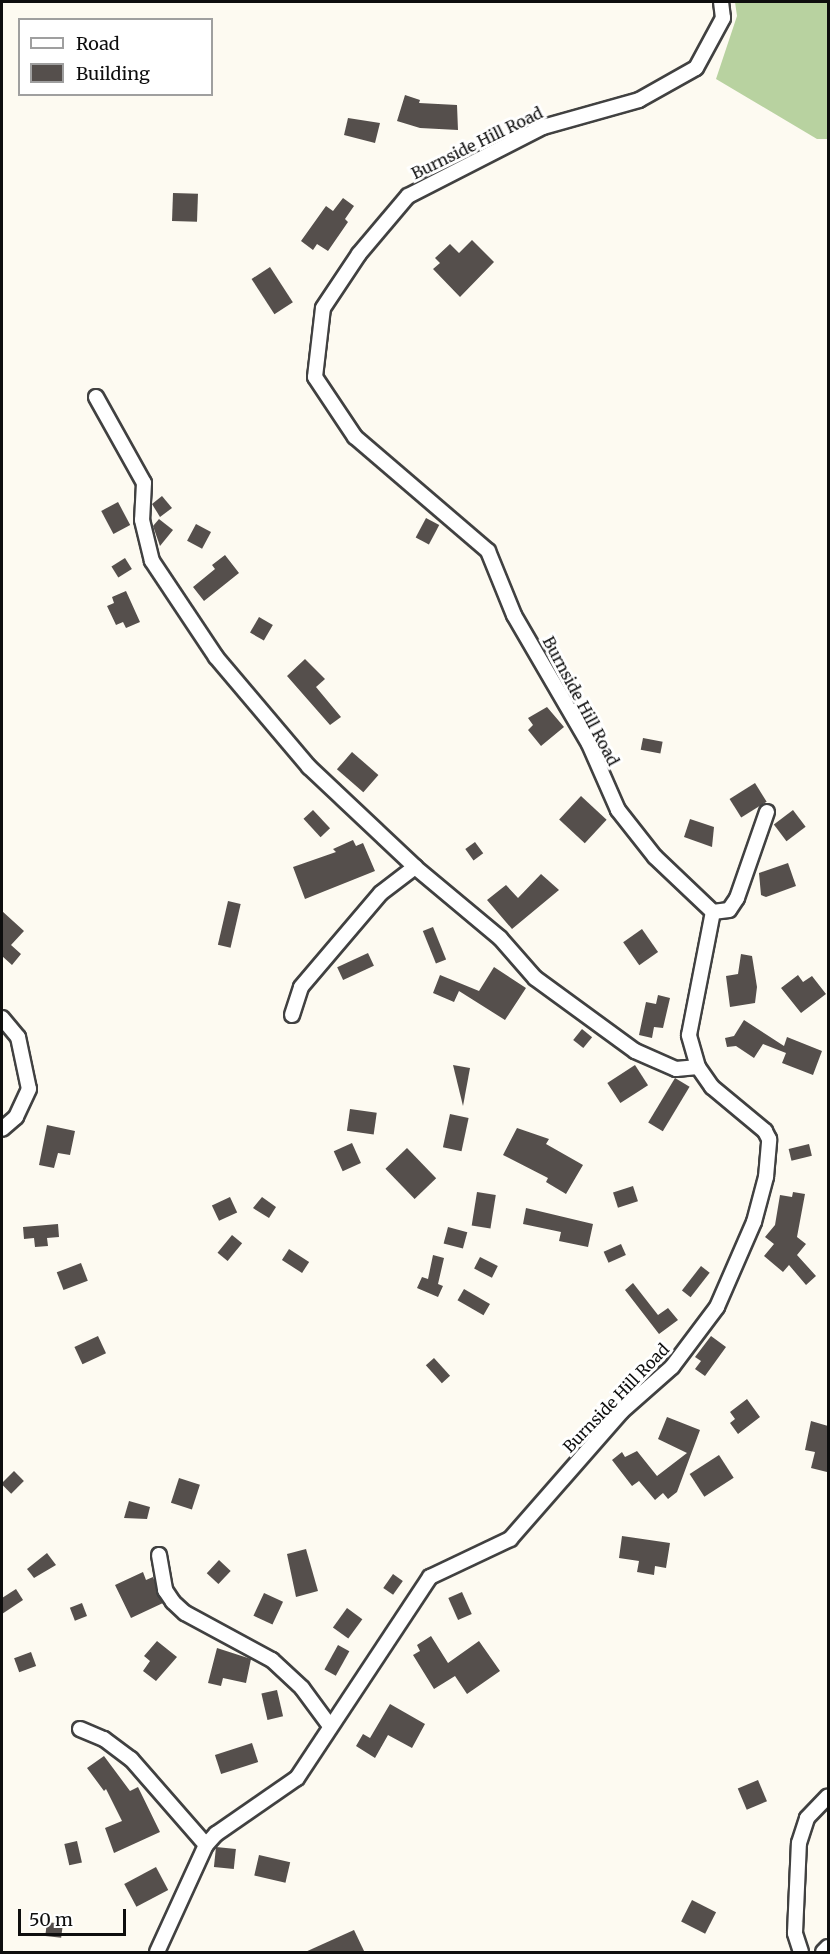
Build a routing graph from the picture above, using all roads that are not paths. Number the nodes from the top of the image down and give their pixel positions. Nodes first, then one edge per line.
1 (721, 2) edge
2 (96, 397) dead end
3 (767, 812) dead end
4 (415, 867) junction
5 (713, 912) junction
6 (292, 1016) dead end
7 (2, 1018) edge
8 (698, 1067) junction
9 (2, 1130) edge
10 (159, 1555) dead end
11 (330, 1726) junction
12 (80, 1729) dead end
13 (828, 1796) edge
14 (207, 1845) junction
15 (828, 1947) edge
16 (157, 1953) edge
17 (801, 1953) edge
18 (823, 1953) edge

1 - 5 street, Burnside Hill Road
2 - 4 street
3 - 5 street
4 - 6 street
4 - 8 street
5 - 8 street, Burnside Hill Road
7 - 9 street
8 - 11 street, Burnside Hill Road
10 - 11 street
11 - 14 street, Burnside Hill Road
12 - 14 street
13 - 17 street
14 - 16 street, Burnside Hill Road
15 - 18 street

